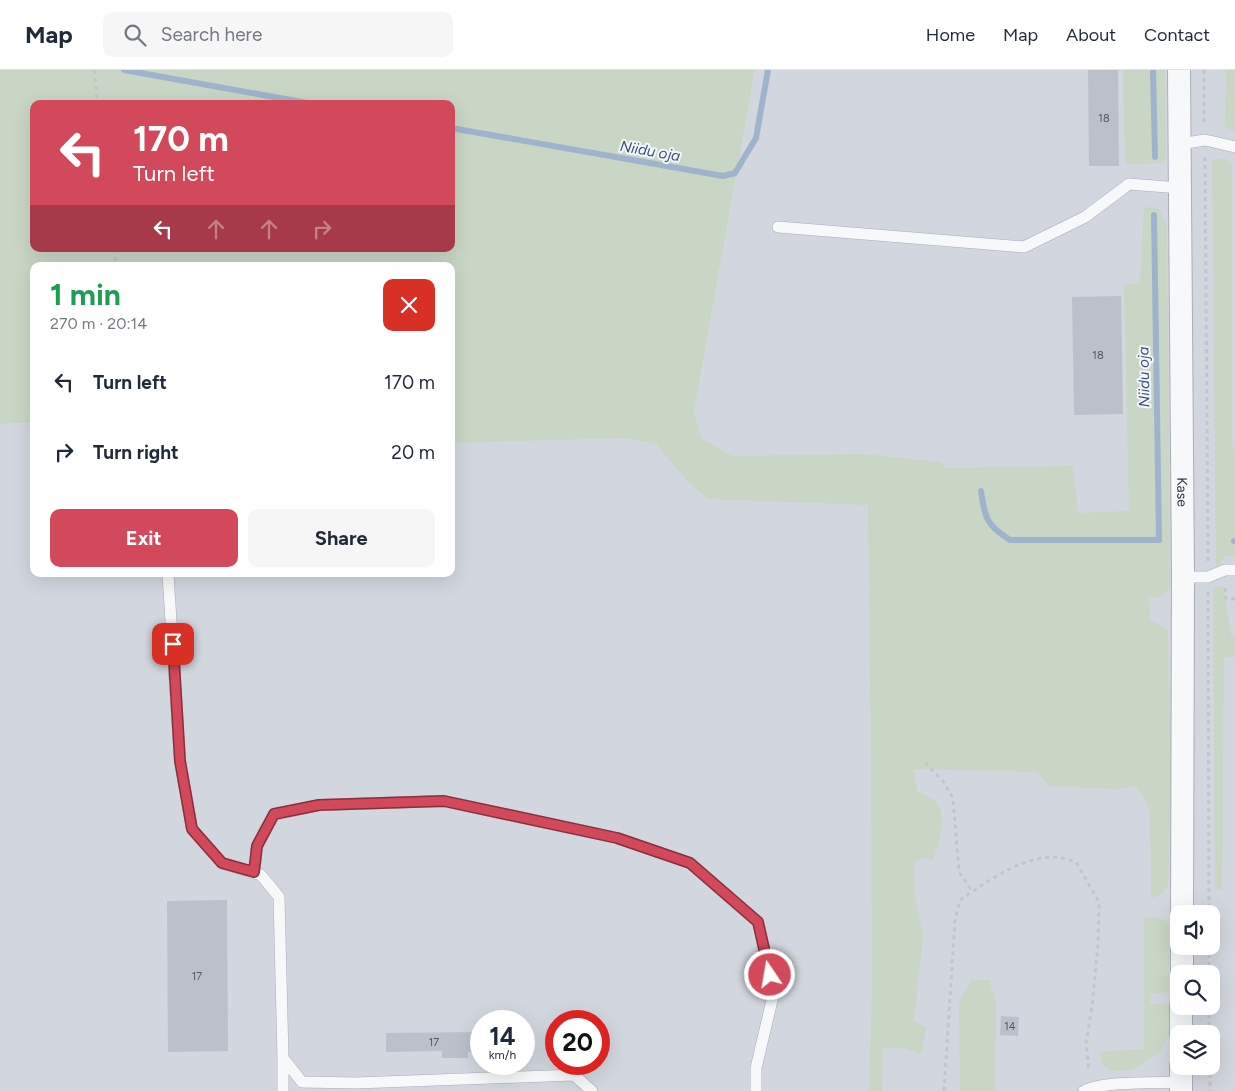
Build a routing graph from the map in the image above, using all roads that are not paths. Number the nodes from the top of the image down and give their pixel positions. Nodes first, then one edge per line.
1 (1179, 70) edge
2 (1180, 144) junction
3 (1235, 147) edge
4 (1180, 188) junction
5 (778, 227) dead end
6 (1235, 570) edge
7 (168, 577) edge
8 (1183, 577) junction
9 (254, 872) junction
10 (1182, 905) edge
11 (283, 1058) junction
12 (1181, 1080) edge
13 (1088, 1089) edge
14 (283, 1091) edge
15 (592, 1091) edge
16 (756, 1091) edge

1 - 2 street, Kase
2 - 3 lane
2 - 4 street, Kase
4 - 5 lane
4 - 8 street, Kase
6 - 8 lane
7 - 9 lane
8 - 10 street, Kase
9 - 11 lane
9 - 16 lane
11 - 14 lane
11 - 15 lane
12 - 13 lane

